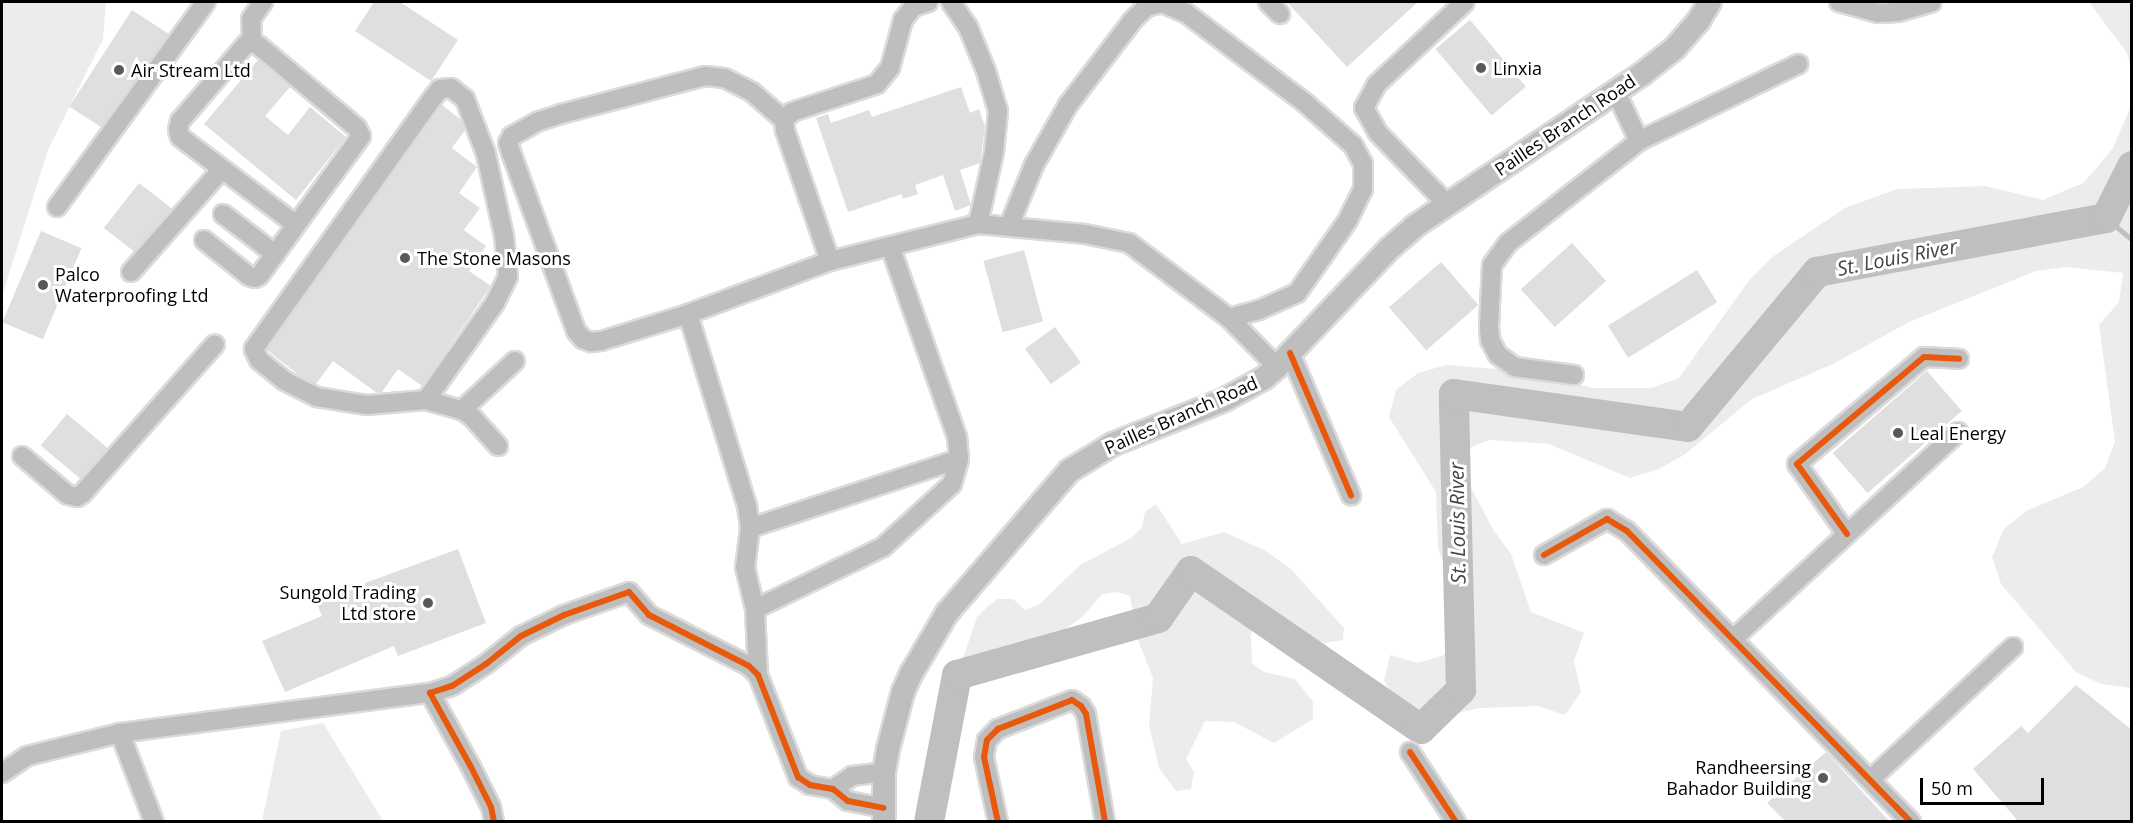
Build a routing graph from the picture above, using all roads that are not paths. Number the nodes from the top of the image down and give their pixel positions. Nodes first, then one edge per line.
1 (206, 2) edge
2 (263, 2) edge
3 (928, 2) edge
4 (951, 2) edge
5 (1438, 2) edge
6 (1465, 2) edge
7 (1710, 2) edge
8 (1839, 2) edge
9 (1932, 2) edge
10 (1451, 15) junction
11 (252, 42) junction
12 (1798, 64) dead end
13 (1616, 92) junction
14 (784, 120) junction
15 (1639, 141) junction
16 (222, 169) junction
17 (1448, 204) junction
18 (57, 207) dead end
19 (223, 214) dead end
20 (295, 224) junction
21 (978, 224) junction
22 (1009, 226) junction
23 (204, 240) dead end
24 (890, 246) junction
25 (275, 254) junction
26 (830, 261) junction
27 (131, 272) dead end
28 (688, 314) junction
29 (1229, 318) junction
30 (215, 344) dead end
31 (1959, 359) dead end
32 (1284, 360) junction
33 (515, 361) dead end
34 (1574, 375) dead end
35 (426, 400) junction
36 (462, 410) junction
37 (1958, 432) dead end
38 (498, 446) dead end
39 (22, 456) dead end
40 (959, 459) junction
41 (1351, 495) dead end
42 (750, 528) junction
43 (1847, 534) junction
44 (1544, 555) dead end
45 (755, 609) junction
46 (1733, 639) junction
47 (2013, 647) dead end
48 (758, 675) junction
49 (430, 693) junction
50 (120, 733) junction
51 (1410, 752) dead end
52 (884, 772) junction
53 (2, 773) edge
54 (1871, 779) junction
55 (833, 789) junction
56 (884, 815) edge
57 (154, 822) edge
58 (494, 822) edge
59 (998, 822) edge
60 (1105, 822) edge
61 (1456, 822) edge
62 (1911, 822) edge

1 - 18 street
2 - 11 street
3 - 14 street
4 - 21 street
5 - 10 street
6 - 10 street
7 - 13 main road, Pailles Branch Road
8 - 9 street
10 - 17 street
11 - 16 street
11 - 20 street
12 - 15 street
13 - 15 street
13 - 17 main road, Pailles Branch Road
14 - 26 street
14 - 28 street
15 - 34 street
16 - 20 street
16 - 27 street
17 - 32 main road, Pailles Branch Road
19 - 25 street
20 - 25 street
21 - 22 street
21 - 24 street
22 - 29 street
22 - 29 street
23 - 25 street
24 - 26 street
24 - 40 street
26 - 28 street
28 - 42 street
29 - 32 street
30 - 39 street
31 - 43 street
32 - 41 street
32 - 52 main road, Pailles Branch Road
33 - 36 street
35 - 35 street
35 - 36 street
36 - 38 street
37 - 43 street
40 - 42 street
40 - 45 street
42 - 45 street
43 - 46 street
44 - 46 street
45 - 48 street
46 - 54 street
47 - 54 street
48 - 49 street
48 - 55 street
49 - 50 street
49 - 58 street
50 - 53 street
50 - 57 street
51 - 61 street
52 - 55 street
52 - 56 main road, Pailles Branch Road
54 - 62 street
55 - 56 street
59 - 60 street

